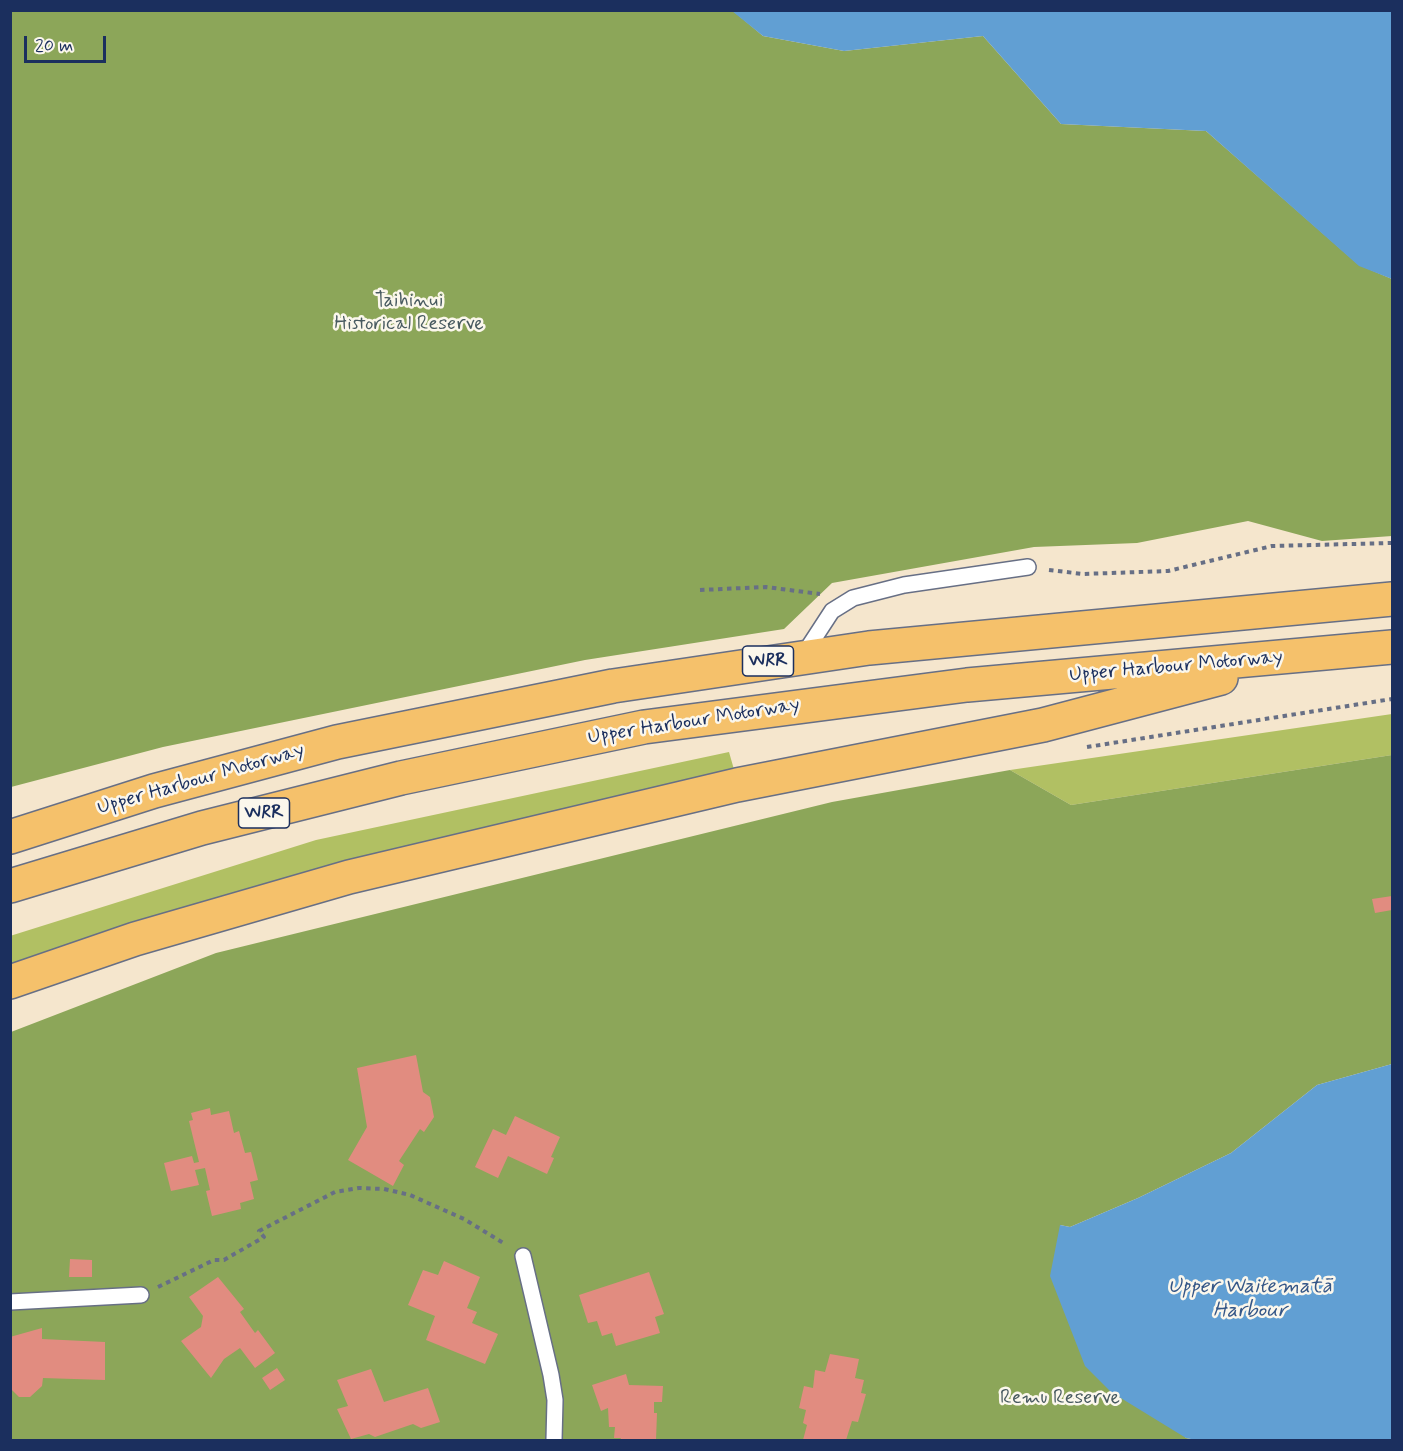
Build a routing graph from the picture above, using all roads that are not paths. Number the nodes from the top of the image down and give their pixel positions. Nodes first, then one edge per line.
1 (1028, 567) road end
2 (1392, 599) edge
3 (1392, 647) edge
4 (1309, 655) junction
5 (802, 657) junction
6 (154, 791) junction
7 (10, 826) edge
8 (10, 837) edge
9 (10, 886) edge
10 (10, 982) edge
11 (523, 1256) road end
12 (141, 1295) road end
13 (10, 1302) edge
14 (554, 1440) edge

1 - 5 lane
2 - 5 highway, Upper Harbour Motorway / WRR
3 - 4 highway, Upper Harbour Motorway / WRR
4 - 9 highway, Upper Harbour Motorway / WRR
4 - 10 highway
5 - 6 highway, Upper Harbour Motorway / WRR
6 - 7 highway
6 - 8 highway, Upper Harbour Motorway / WRR
11 - 14 lane
12 - 13 lane

